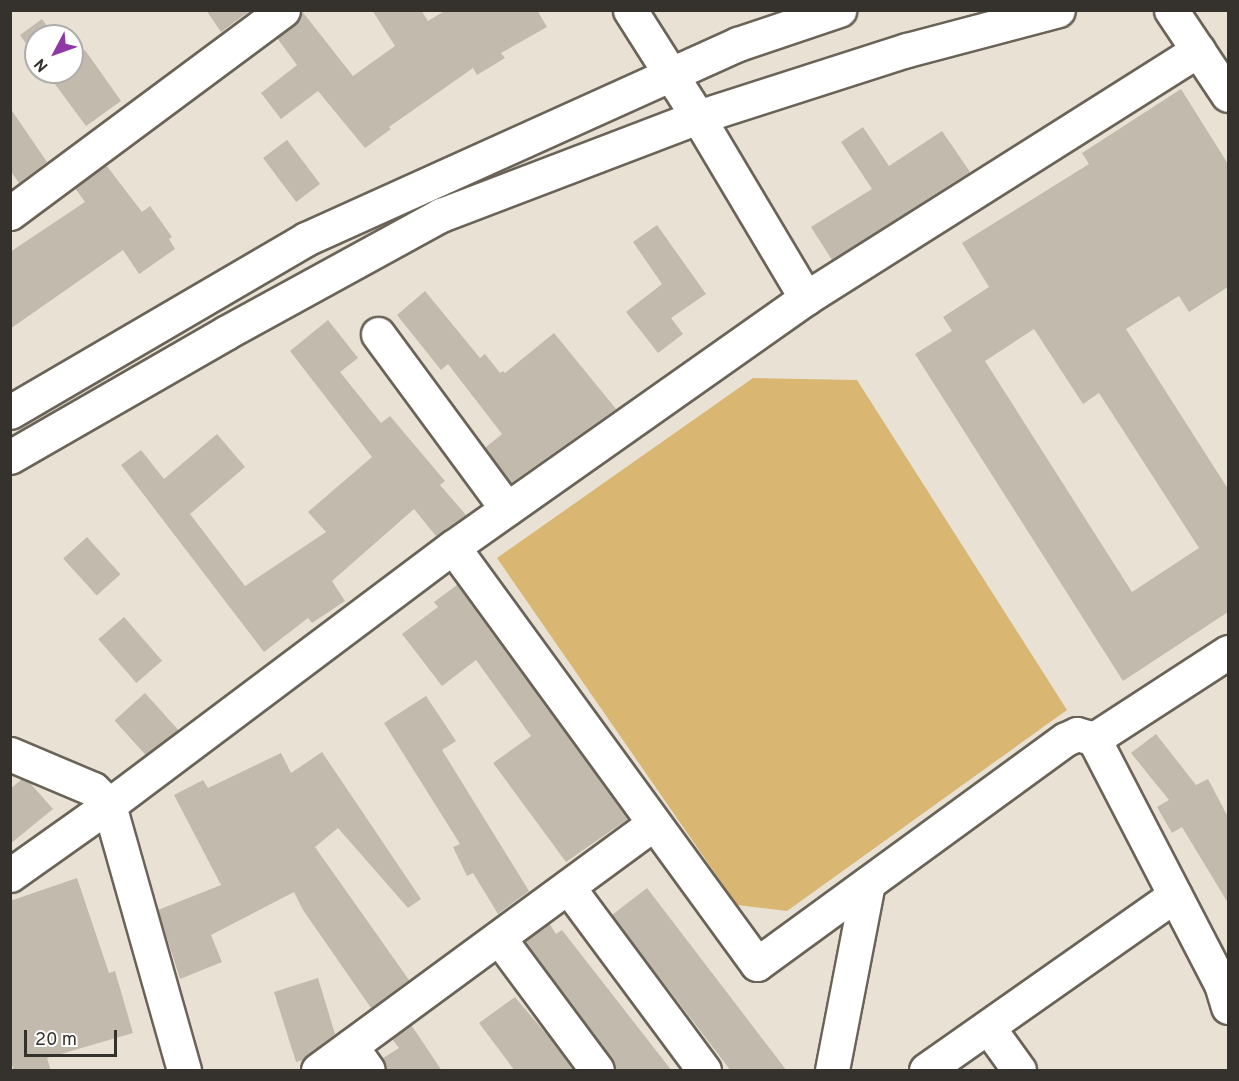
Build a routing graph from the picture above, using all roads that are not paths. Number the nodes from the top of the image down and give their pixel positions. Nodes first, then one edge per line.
1 (283, 10) edge
2 (630, 10) edge
3 (839, 10) edge
4 (1058, 10) edge
5 (1171, 10) edge
6 (1198, 50) junction
7 (671, 74) junction
8 (1228, 95) edge
9 (698, 117) junction
10 (10, 213) edge
11 (806, 298) junction
12 (378, 334) dead end
13 (10, 412) edge
14 (10, 457) edge
15 (507, 509) junction
16 (453, 547) junction
17 (1228, 652) edge
18 (1094, 739) junction
19 (10, 754) edge
20 (109, 805) junction
21 (653, 824) junction
22 (10, 875) edge
23 (868, 883) junction
24 (568, 887) junction
25 (1175, 896) junction
26 (498, 938) junction
27 (1226, 990) edge
28 (988, 1027) junction
29 (359, 1059) edge
30 (184, 1071) edge
31 (318, 1071) edge
32 (597, 1071) edge
33 (704, 1071) edge
34 (832, 1071) edge
35 (926, 1071) edge
36 (1019, 1071) edge

1 - 10 street
2 - 7 street
3 - 7 street
4 - 9 street
5 - 6 street
6 - 8 street
6 - 11 street
7 - 9 street
7 - 13 street
9 - 11 street
9 - 14 street
11 - 15 street
12 - 15 street
15 - 16 street
16 - 20 street
16 - 21 street
17 - 18 street
18 - 23 street
18 - 25 street
19 - 20 street
20 - 22 street
20 - 30 street
21 - 23 street
21 - 24 street
23 - 34 street
24 - 26 street
24 - 33 street
25 - 27 street
25 - 28 street
26 - 29 street
26 - 32 street
28 - 35 street
28 - 36 street
29 - 31 street

